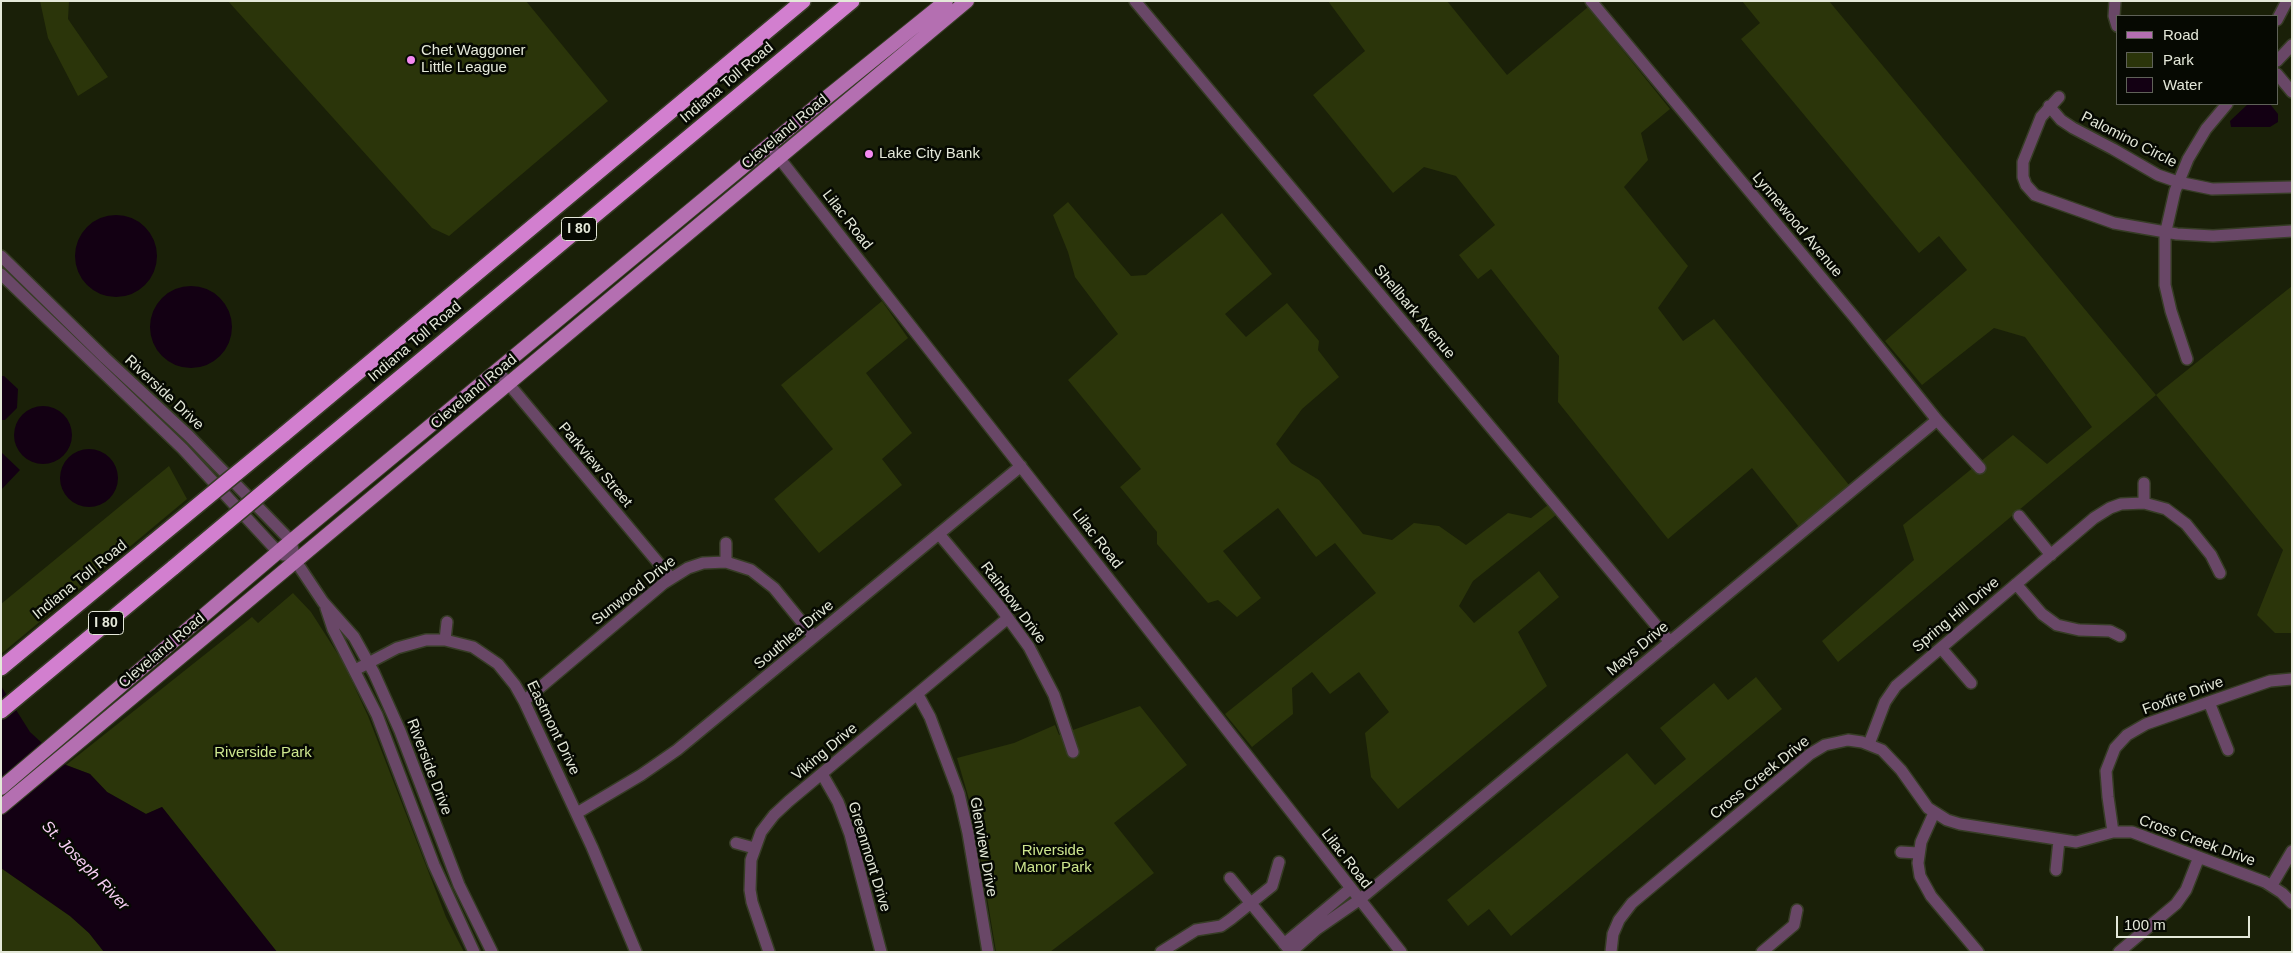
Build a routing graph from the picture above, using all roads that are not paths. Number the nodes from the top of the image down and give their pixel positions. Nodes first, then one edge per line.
1 (803, 1) edge
2 (852, 1) edge
3 (946, 1) edge
4 (967, 1) edge
5 (1135, 1) edge
6 (1591, 1) edge
7 (2114, 1) edge
8 (2287, 1) edge
9 (2278, 18) edge
10 (2116, 23) edge
11 (2292, 44) edge
12 (2278, 60) edge
13 (2278, 75) edge
14 (2292, 92) edge
15 (2060, 98) dead end
16 (2226, 105) edge
17 (2049, 106) junction
18 (768, 145) junction
19 (779, 158) junction
20 (2178, 182) junction
21 (2292, 187) edge
22 (2292, 230) edge
23 (2166, 232) junction
24 (1, 256) edge
25 (1, 274) edge
26 (2187, 359) dead end
27 (497, 370) junction
28 (508, 384) junction
29 (1937, 420) junction
30 (1021, 466) junction
31 (1980, 468) dead end
32 (2144, 483) dead end
33 (2144, 502) junction
34 (2019, 516) dead end
35 (940, 534) junction
36 (291, 541) junction
37 (726, 543) dead end
38 (278, 552) junction
39 (2052, 555) junction
40 (295, 560) junction
41 (726, 562) junction
42 (2220, 573) dead end
43 (671, 578) junction
44 (2016, 584) junction
45 (323, 602) junction
46 (1008, 618) junction
47 (447, 622) dead end
48 (2120, 636) dead end
49 (814, 637) junction
50 (445, 640) junction
51 (1670, 642) junction
52 (1941, 648) junction
53 (368, 663) junction
54 (1, 668) edge
55 (356, 670) junction
56 (2292, 679) edge
57 (1971, 683) dead end
58 (918, 695) junction
59 (524, 702) junction
60 (2209, 702) junction
61 (1, 711) edge
62 (1869, 744) junction
63 (2228, 750) dead end
64 (1073, 752) dead end
65 (822, 774) junction
66 (1, 788) edge
67 (1, 807) edge
68 (577, 813) junction
69 (1934, 813) junction
70 (2113, 832) junction
71 (2059, 840) junction
72 (736, 843) dead end
73 (754, 848) junction
74 (2292, 851) edge
75 (1901, 852) dead end
76 (1918, 853) junction
77 (2200, 857) junction
78 (1279, 862) dead end
79 (2056, 870) dead end
80 (1230, 878) dead end
81 (2272, 886) junction
82 (1350, 889) junction
83 (1359, 900) junction
84 (2292, 903) edge
85 (1251, 904) junction
86 (1797, 910) dead end
87 (1289, 949) edge
88 (474, 952) edge
89 (492, 952) edge
90 (636, 952) edge
91 (769, 952) edge
92 (881, 952) edge
93 (988, 952) edge
94 (1161, 952) edge
95 (1401, 952) edge
96 (1611, 952) edge
97 (1762, 952) edge
98 (1978, 952) edge
99 (2119, 952) edge

1 - 54 highway, Indiana Toll Road / I 80, bridge
2 - 61 highway, Indiana Toll Road / I 80, bridge
3 - 18 main road, Cleveland Road
4 - 19 main road, Cleveland Road
5 - 51 street, Shellbark Avenue
6 - 29 street, Lynnewood Avenue
7 - 10 street
8 - 9 street
11 - 12 street
13 - 14 street
15 - 17 street
16 - 20 street
17 - 20 street, Palomino Circle
17 - 23 street
18 - 19 street, Lilac Road
18 - 27 main road, Cleveland Road
19 - 28 main road, Cleveland Road
19 - 30 street, Lilac Road
20 - 21 street, Palomino Circle
20 - 23 street
22 - 23 street
23 - 26 street
24 - 36 street, Riverside Drive
25 - 38 street, Riverside Drive
27 - 28 street, Parkview Street
27 - 36 main road, Cleveland Road
28 - 40 main road, Cleveland Road
28 - 43 street, Parkview Street
29 - 31 street, Lynnewood Avenue
29 - 51 street, Mays Drive
30 - 35 street, Southlea Drive
30 - 82 street, Lilac Road
32 - 33 street
33 - 39 street, Spring Hill Drive
33 - 42 street
34 - 39 street
35 - 46 street, Rainbow Drive
35 - 49 street, Southlea Drive
36 - 38 main road, Cleveland Road
36 - 40 street, Riverside Drive
37 - 41 street
38 - 40 street, Riverside Drive
38 - 66 main road, Cleveland Road
39 - 44 street, Spring Hill Drive
40 - 45 street, Riverside Drive
40 - 67 main road, Cleveland Road
41 - 43 street, Sunwood Drive
41 - 49 street, Sunwood Drive
43 - 59 street, Sunwood Drive
44 - 48 street
44 - 52 street, Spring Hill Drive
45 - 53 street, Riverside Drive
45 - 55 street, Riverside Drive
46 - 58 street, Viking Drive
46 - 64 street, Rainbow Drive
47 - 50 street
49 - 68 street, Southlea Drive
50 - 53 street, Eastmont Drive
50 - 59 street, Eastmont Drive
51 - 83 street, Mays Drive
52 - 57 street
52 - 62 street, Spring Hill Drive
53 - 55 street, Eastmont Drive
53 - 89 street, Riverside Drive
55 - 88 street, Riverside Drive
56 - 60 street, Foxfire Drive
58 - 65 street, Viking Drive
58 - 93 street, Glenview Drive
59 - 68 street, Eastmont Drive
60 - 63 street
60 - 70 street, Foxfire Drive
62 - 69 street, Cross Creek Drive
62 - 96 street, Cross Creek Drive
65 - 73 street, Viking Drive
65 - 92 street, Greenmont Drive
68 - 90 street, Eastmont Drive
69 - 71 street, Cross Creek Drive
69 - 76 street
70 - 71 street, Cross Creek Drive
70 - 77 street, Cross Creek Drive
71 - 79 street
72 - 73 street
73 - 91 street, Viking Drive
74 - 81 street
75 - 76 street
76 - 98 street
77 - 81 street, Cross Creek Drive
77 - 99 street
78 - 85 street
80 - 85 street
81 - 84 street, Cross Creek Drive
82 - 83 street, Lilac Road
82 - 87 street
83 - 87 street, Mays Drive
83 - 95 street, Lilac Road
85 - 87 street
85 - 94 street
86 - 97 street

